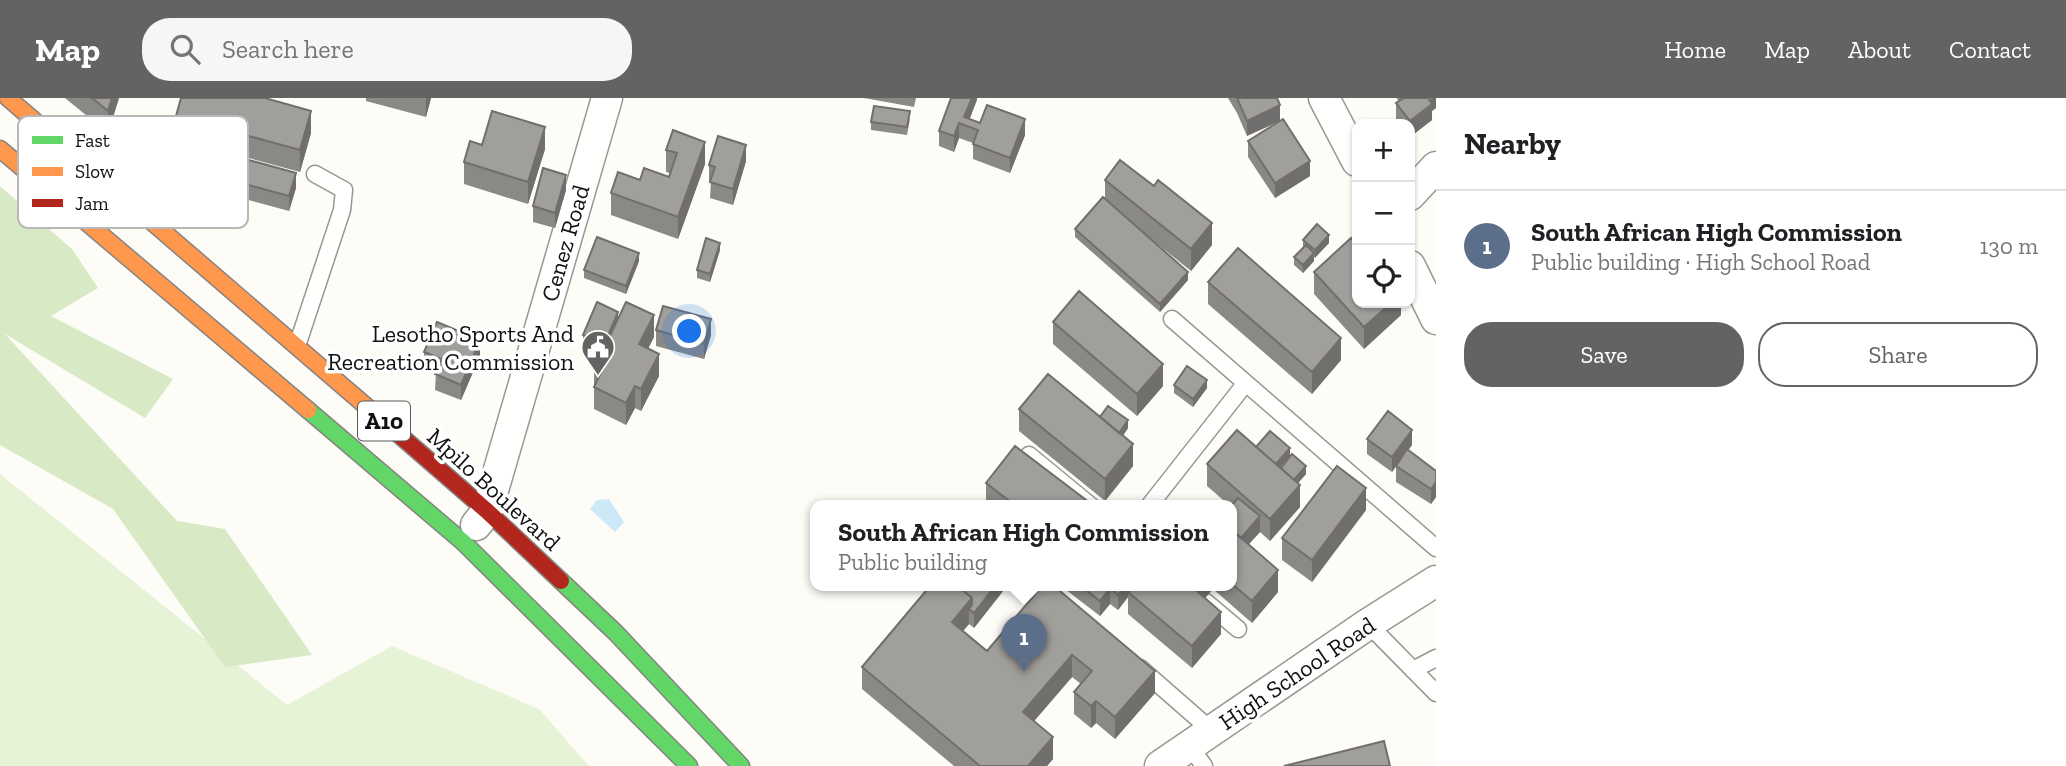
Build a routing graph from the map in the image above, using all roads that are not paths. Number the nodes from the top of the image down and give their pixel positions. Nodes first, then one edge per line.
1 (8, 98) edge
2 (607, 98) edge
3 (1324, 98) edge
4 (27, 116) edge
5 (0, 149) edge
6 (1352, 151) edge
7 (18, 162) edge
8 (315, 174) dead end
9 (106, 228) edge
10 (144, 228) edge
11 (1415, 275) edge
12 (1172, 319) dead end
13 (1436, 319) edge
14 (283, 360) junction
15 (1245, 384) junction
16 (1029, 455) edge
17 (1084, 500) edge
18 (1154, 500) edge
19 (487, 511) junction
20 (463, 542) junction
21 (1436, 548) edge
22 (1436, 581) edge
23 (1204, 600) edge
24 (1368, 624) junction
25 (1238, 629) dead end
26 (1125, 656) edge
27 (1436, 658) edge
28 (1413, 670) junction
29 (1436, 693) edge
30 (1202, 748) edge
31 (689, 766) edge
32 (741, 766) edge
33 (1160, 766) edge

1 - 4 highway, Mpilo Boulevard / A10
2 - 19 street, Cenez Road
3 - 6 street
5 - 7 highway, Mpilo Boulevard / A10
8 - 14 lane
9 - 14 highway, Mpilo Boulevard / A10
10 - 14 highway, Mpilo Boulevard / A10
11 - 13 street
12 - 15 lane
14 - 19 highway, Mpilo Boulevard / A10
14 - 20 highway, Mpilo Boulevard / A10
15 - 18 lane
15 - 21 lane
16 - 17 lane
19 - 20 street, Cenez Road
19 - 32 highway, Mpilo Boulevard / A10
20 - 31 highway, Mpilo Boulevard / A10
22 - 24 street, High School Road
23 - 25 lane
24 - 28 lane
24 - 30 street, High School Road
26 - 30 lane
27 - 28 lane
28 - 29 lane
30 - 33 street, High School Road

